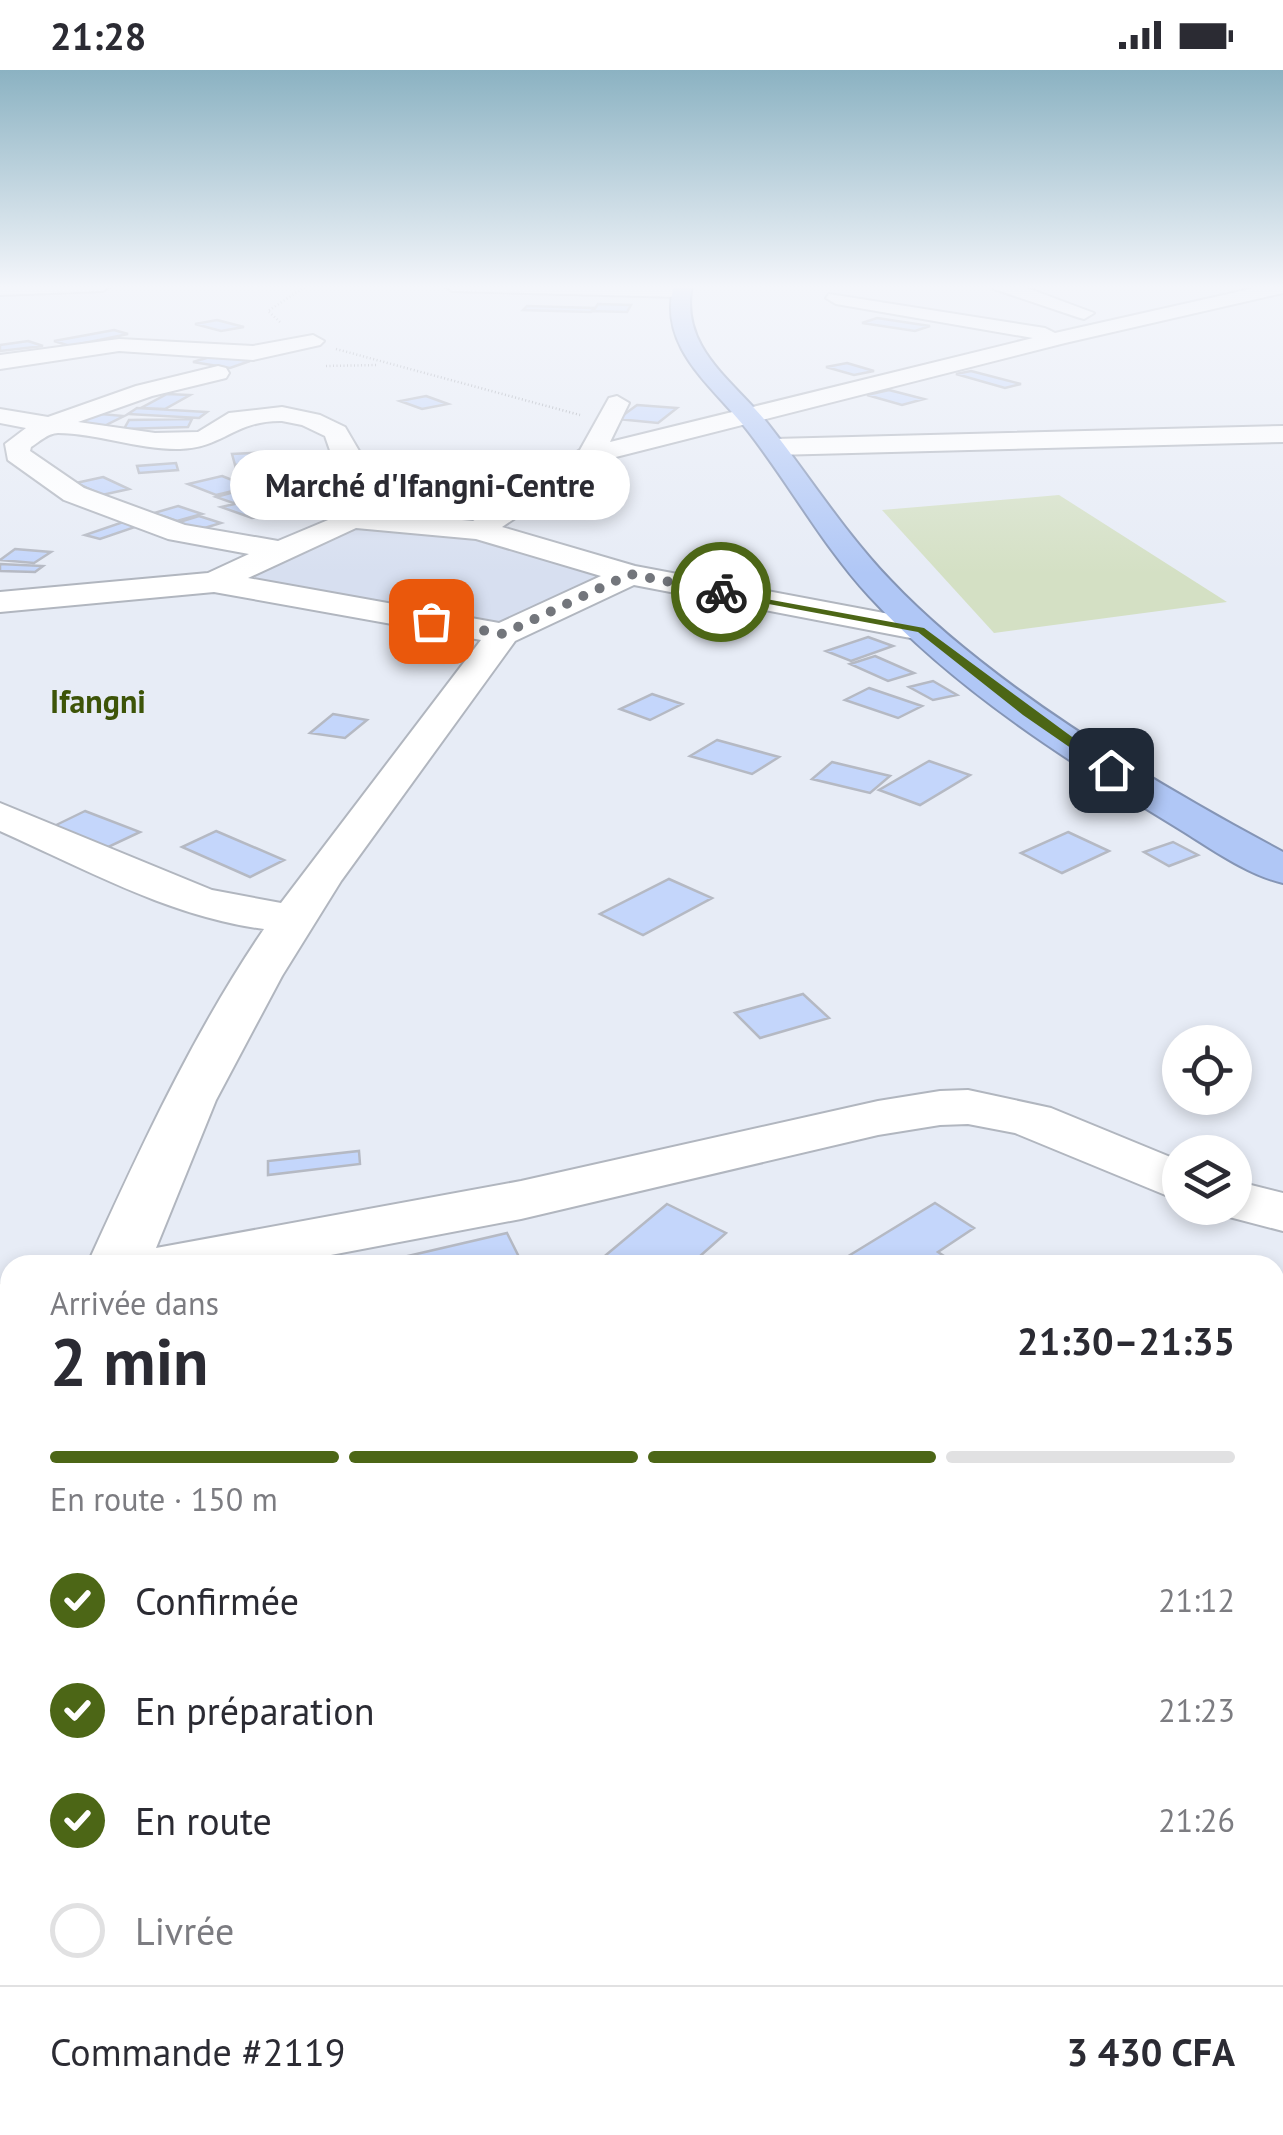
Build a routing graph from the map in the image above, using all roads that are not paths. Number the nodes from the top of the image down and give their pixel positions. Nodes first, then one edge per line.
1 (172, 381) edge
2 (719, 381) edge
3 (892, 381) edge
4 (611, 412) road end
5 (0, 416) edge
6 (750, 418) junction
7 (57, 424) junction
8 (1283, 434) edge
9 (774, 447) junction
10 (591, 454) junction
11 (6, 457) edge
12 (537, 491) junction
13 (479, 530) junction
14 (281, 551) junction
15 (630, 574) junction
16 (214, 582) junction
17 (0, 602) edge
18 (921, 630) junction
19 (503, 634) junction
20 (0, 816) edge
21 (1283, 870) edge
22 (294, 919) junction
23 (1162, 1175) edge
24 (1252, 1204) edge
25 (1283, 1212) edge
26 (122, 1255) edge
27 (224, 1255) edge

1 - 7 street
2 - 6 highway
3 - 6 street
4 - 10 street
5 - 7 street
6 - 9 highway
6 - 10 street
7 - 11 street
7 - 12 street
8 - 9 street
9 - 18 highway
10 - 12 street
11 - 14 street
12 - 13 street
13 - 14 street
13 - 15 street
14 - 16 street
15 - 18 street
15 - 19 street
16 - 17 street
16 - 19 street
18 - 21 highway
19 - 22 street
20 - 22 street
22 - 26 street
23 - 27 street
24 - 25 street

